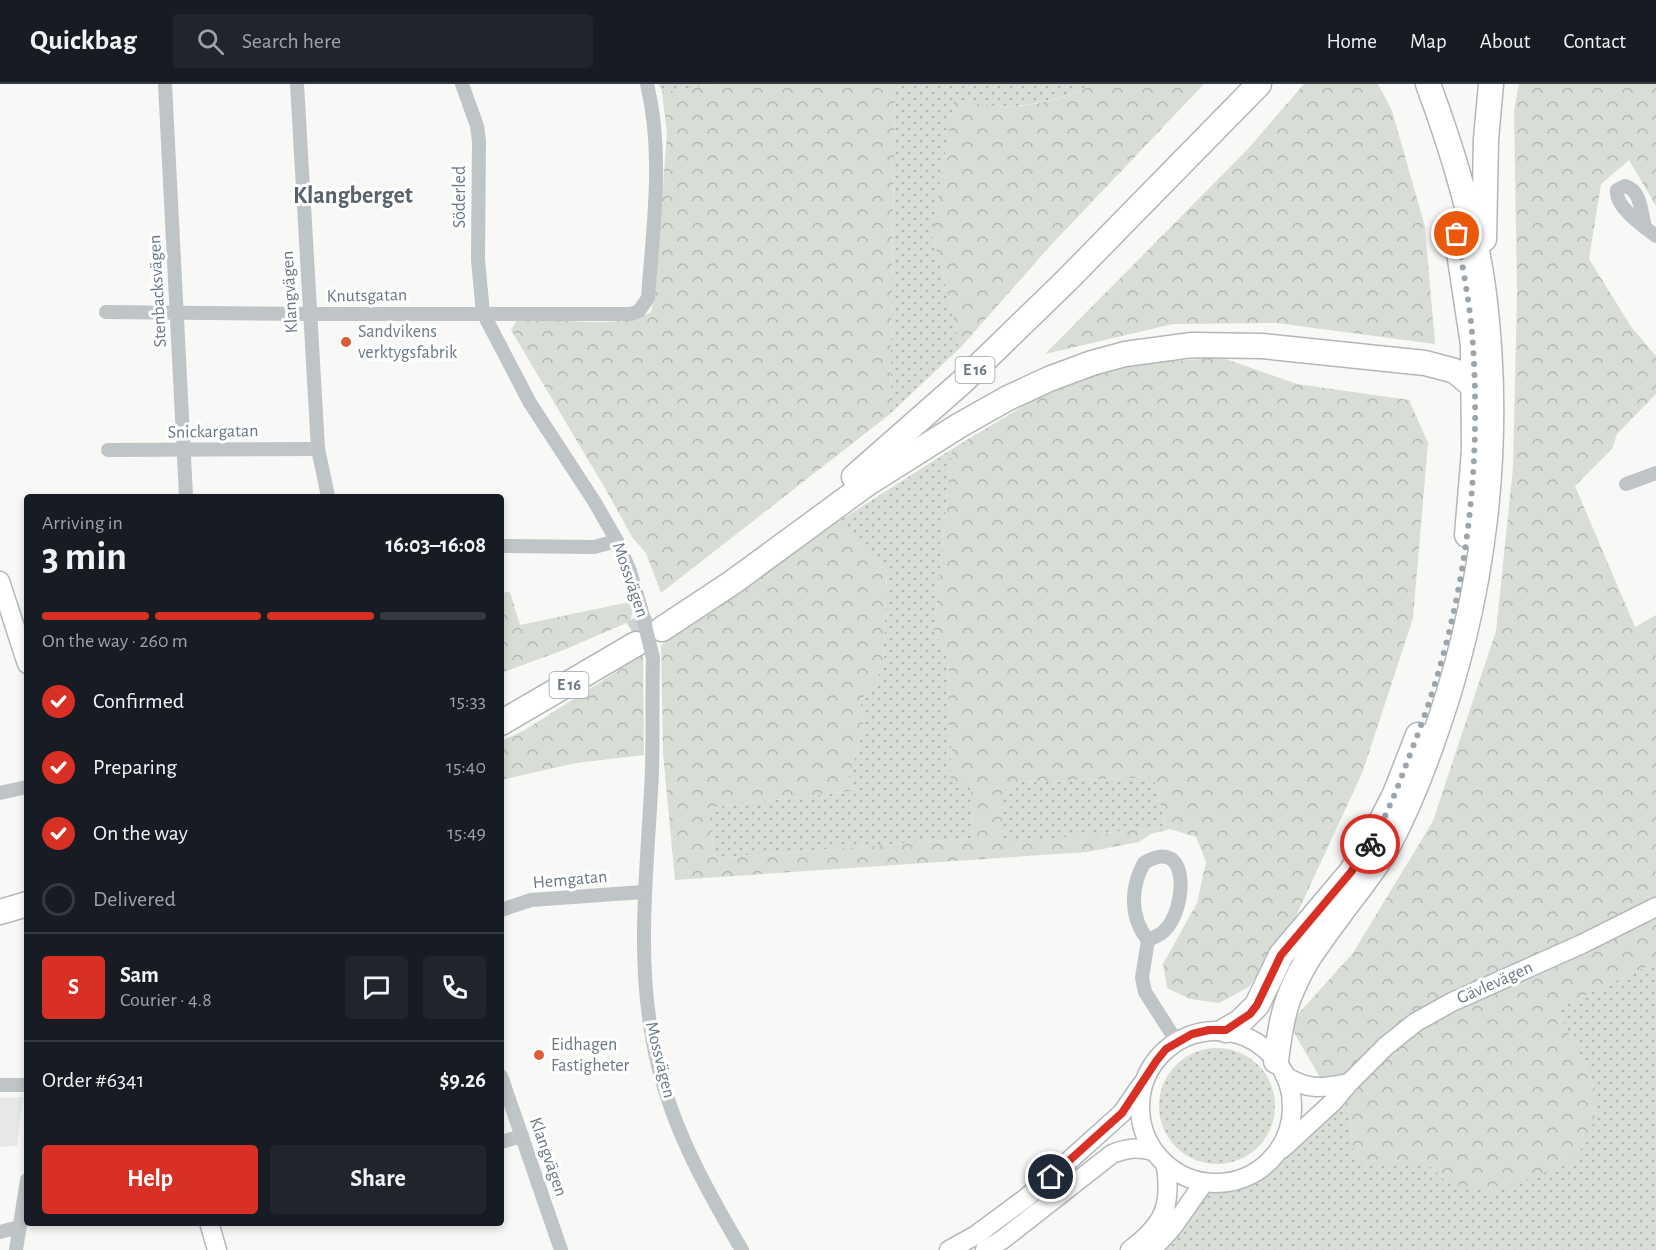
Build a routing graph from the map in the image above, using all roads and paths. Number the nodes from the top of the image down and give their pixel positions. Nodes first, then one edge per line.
1 (165, 84) edge
2 (297, 84) edge
3 (462, 84) edge
4 (647, 84) edge
5 (1259, 84) edge
6 (1277, 84) edge
7 (1412, 84) edge
8 (1428, 84) edge
9 (1491, 84) edge
10 (1644, 227) dead end
11 (1656, 236) edge
12 (1484, 292) junction
13 (106, 312) dead end
14 (177, 313) junction
15 (483, 313) junction
16 (309, 314) junction
17 (1474, 387) junction
18 (318, 449) junction
19 (108, 450) dead end
20 (185, 451) junction
21 (1656, 473) edge
22 (868, 483) junction
23 (1626, 484) dead end
24 (186, 494) edge
25 (328, 494) edge
26 (617, 541) junction
27 (504, 546) edge
28 (0, 580) edge
29 (654, 618) junction
30 (641, 645) junction
31 (24, 655) edge
32 (504, 706) edge
33 (504, 721) edge
34 (24, 788) edge
35 (0, 793) edge
36 (643, 892) junction
37 (24, 905) edge
38 (1656, 907) edge
39 (504, 909) edge
40 (0, 912) edge
41 (24, 917) edge
42 (0, 924) edge
43 (1148, 940) junction
44 (1226, 1030) junction
45 (1177, 1042) junction
46 (1281, 1068) junction
47 (1143, 1083) junction
48 (1349, 1083) junction
49 (0, 1085) edge
50 (24, 1085) edge
51 (504, 1085) edge
52 (522, 1136) junction
53 (504, 1141) edge
54 (1153, 1151) junction
55 (1269, 1161) junction
56 (1166, 1166) junction
57 (1204, 1183) junction
58 (24, 1198) edge
59 (213, 1226) edge
60 (19, 1227) junction
61 (0, 1232) edge
62 (16, 1250) edge
63 (217, 1250) edge
64 (561, 1250) edge
65 (742, 1250) edge
66 (949, 1250) edge
67 (985, 1250) edge
68 (1130, 1250) edge
69 (1150, 1250) edge

1 - 14 street, Stenbacksvägen
2 - 16 street, Klangvägen
3 - 15 street, Söderled
4 - 15 street
5 - 29 highway, E 16
6 - 22 highway, E 16
7 - 17 highway
8 - 12 highway
9 - 12 highway
10 - 11 street
12 - 46 highway
13 - 14 street, Knutsgatan
14 - 16 street, Knutsgatan
14 - 20 street, Stenbacksvägen
15 - 16 street, Knutsgatan
15 - 26 street, Mossvägen
16 - 18 street, Klangvägen
17 - 22 highway
17 - 44 highway
18 - 20 street, Snickargatan
18 - 25 street, Klangvägen
19 - 20 street, Snickargatan
20 - 24 street, Stenbacksvägen
21 - 23 street
22 - 29 highway, E 16
26 - 27 street
26 - 29 street, Mossvägen
28 - 31 main road
29 - 30 street, Mossvägen, bridge
30 - 32 highway, E 16
30 - 33 highway, E 16
30 - 36 street, Mossvägen
34 - 35 street
36 - 39 street, Hemgatan
36 - 65 street, Mossvägen
37 - 40 highway
38 - 48 main road, Gävlevägen
41 - 42 highway
43 - 43 street
43 - 45 street
44 - 45 main road
44 - 46 main road
45 - 47 main road
46 - 48 main road
46 - 55 main road
47 - 54 main road
47 - 66 main road
48 - 55 main road, Gävlevägen
49 - 50 street
51 - 52 street, Klangvägen
52 - 53 street
52 - 64 street, Klangvägen
54 - 56 main road
54 - 67 main road
55 - 57 main road
56 - 57 main road
56 - 68 main road
57 - 69 main road
58 - 60 street
59 - 63 main road
60 - 61 street
60 - 62 street

